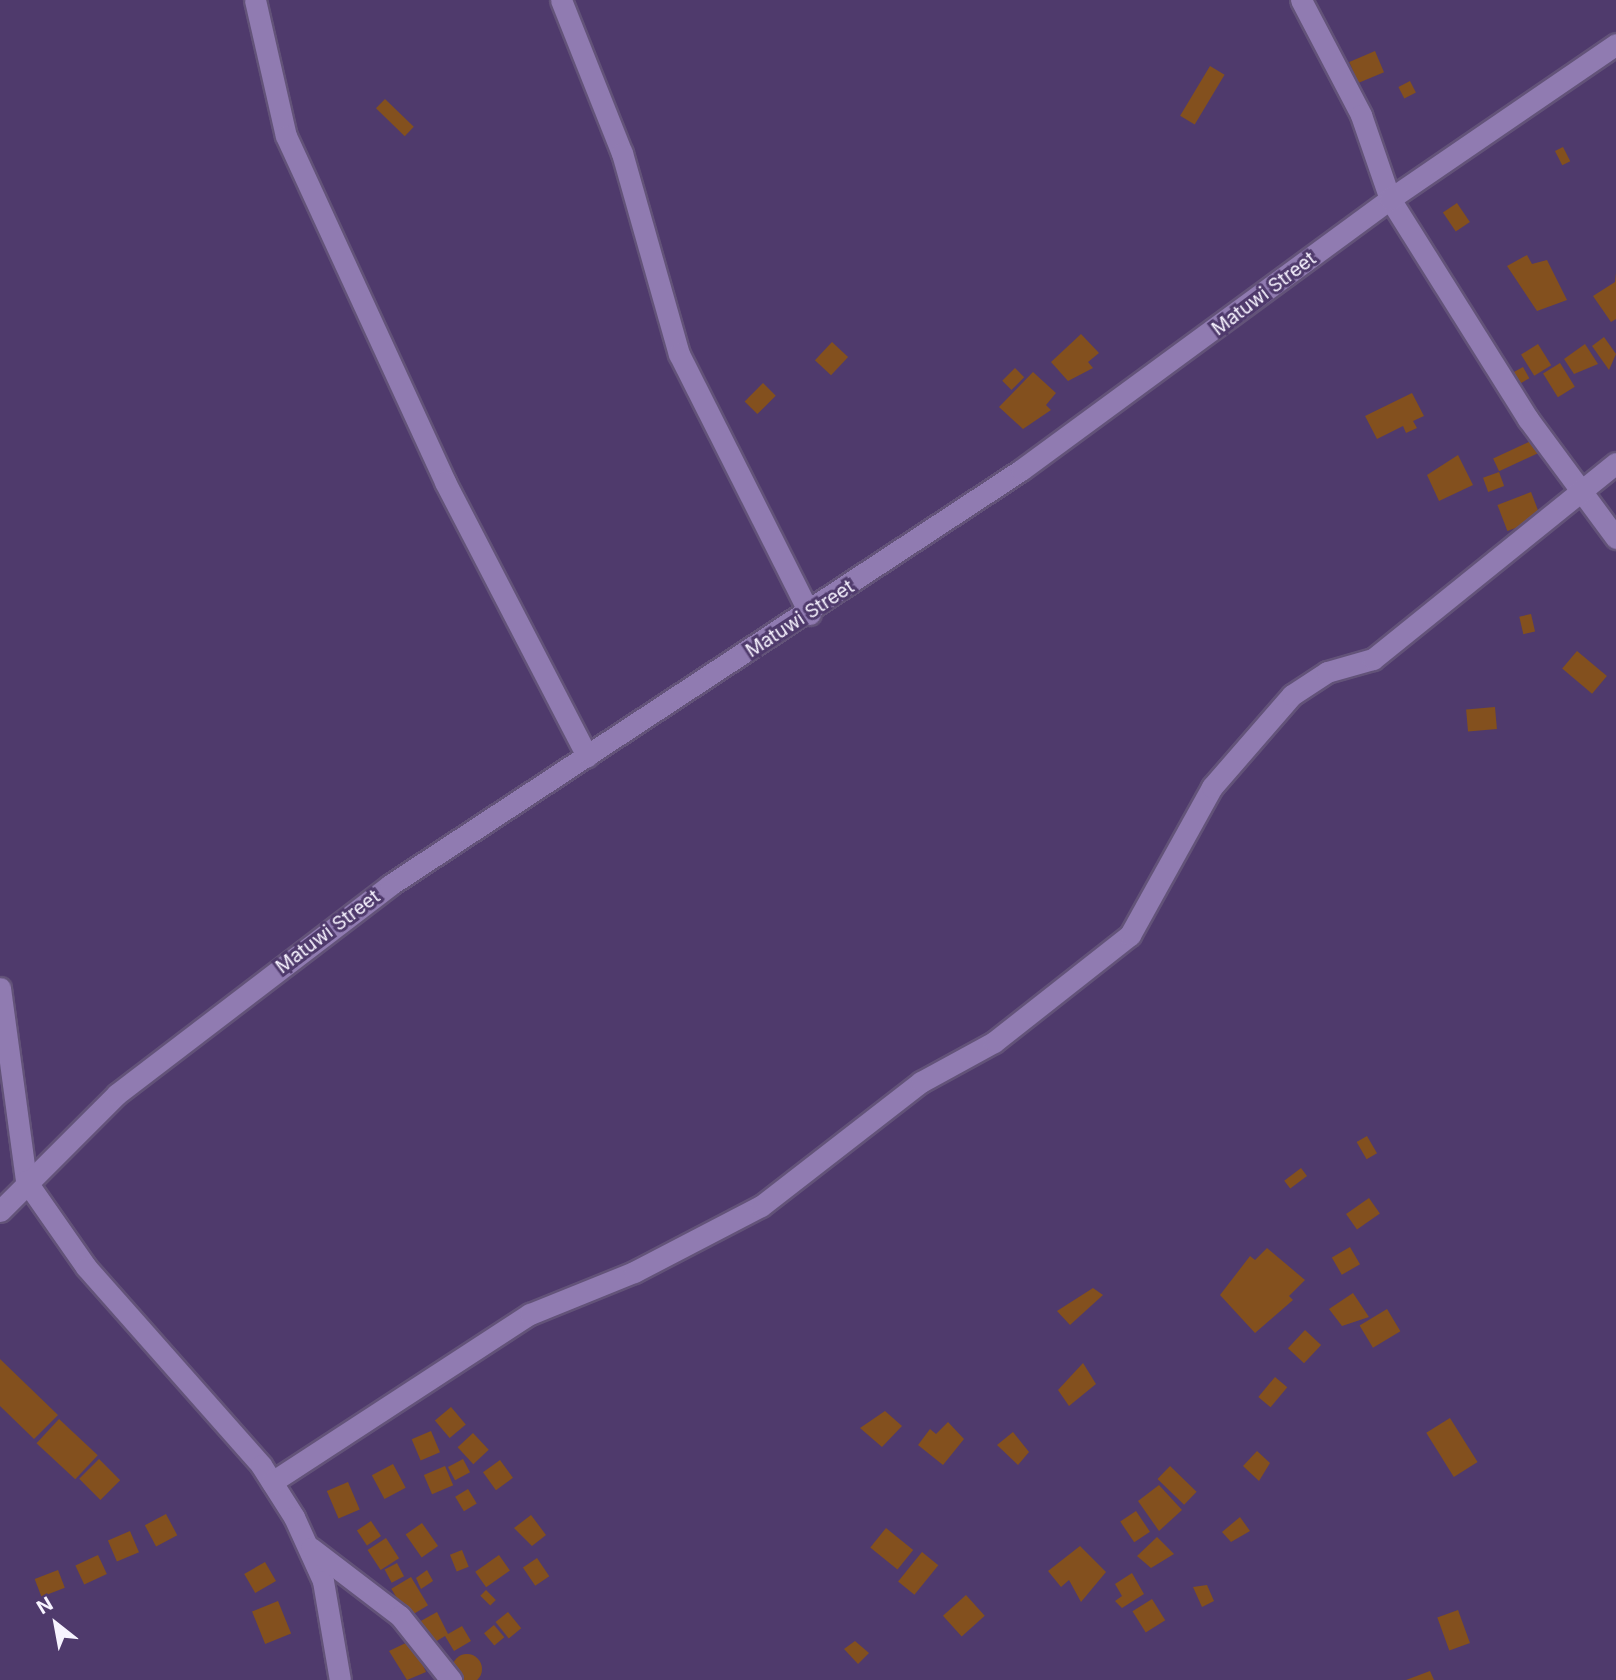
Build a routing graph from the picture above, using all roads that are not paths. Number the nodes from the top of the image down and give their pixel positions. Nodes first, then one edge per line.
1 (255, 0) edge
2 (561, 0) edge
3 (1301, 0) edge
4 (1616, 44) edge
5 (1390, 199) junction
6 (1616, 463) edge
7 (1581, 489) junction
8 (1616, 538) edge
9 (810, 614) junction
10 (587, 756) junction
11 (0, 988) edge
12 (26, 1181) junction
13 (0, 1210) edge
14 (272, 1482) junction
15 (306, 1544) junction
16 (340, 1680) edge
17 (451, 1680) edge

1 - 10 street
2 - 9 street
3 - 5 street
4 - 5 street, Matuwi Street
5 - 7 street
5 - 9 street, Matuwi Street
6 - 7 street
7 - 8 street
7 - 14 street
9 - 10 street, Matuwi Street
10 - 12 street, Matuwi Street
11 - 12 street
12 - 13 street, Matuwi Street
12 - 14 street
14 - 15 street
15 - 16 street
15 - 17 street

